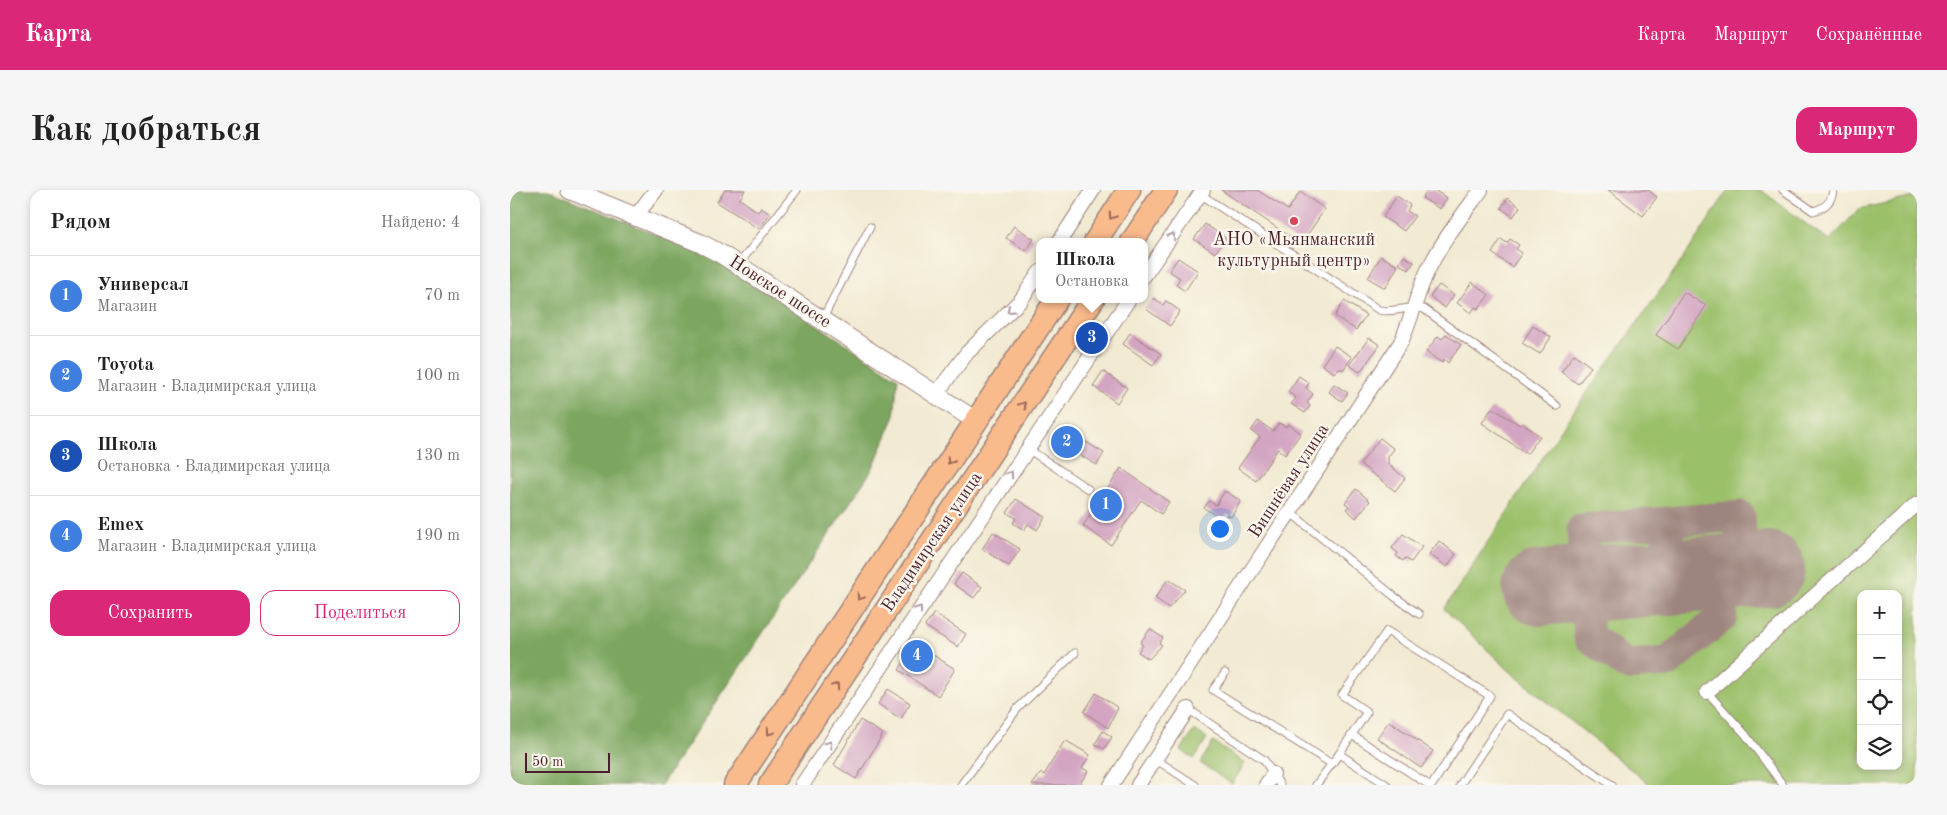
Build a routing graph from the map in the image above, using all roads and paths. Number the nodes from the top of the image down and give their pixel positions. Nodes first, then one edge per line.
1 (570, 190) edge
2 (656, 190) edge
3 (797, 190) edge
4 (1093, 190) edge
5 (1129, 190) edge
6 (1166, 190) edge
7 (1481, 190) edge
8 (1783, 190) edge
9 (1833, 190) edge
10 (1201, 192) edge
11 (635, 217) junction
12 (870, 227) dead end
13 (1062, 238) edge
14 (1098, 238) edge
15 (1135, 238) edge
16 (738, 265) junction
17 (1148, 270) edge
18 (1036, 278) edge
19 (1054, 303) edge
20 (1091, 303) edge
21 (1126, 303) edge
22 (1416, 306) junction
23 (822, 320) junction
24 (936, 394) junction
25 (1557, 406) dead end
26 (976, 421) junction
27 (1027, 449) junction
28 (1088, 489) dead end
29 (1917, 504) edge
30 (1290, 513) junction
31 (1419, 614) dead end
32 (1074, 653) dead end
33 (1225, 673) dead end
34 (1707, 692) joint
35 (1188, 710) joint
36 (1352, 735) junction
37 (1339, 754) junction
38 (1155, 759) junction
39 (1332, 764) junction
40 (1273, 781) edge
41 (773, 784) edge
42 (1193, 784) edge
43 (735, 785) edge
44 (802, 785) edge
45 (960, 785) edge
46 (1111, 785) edge
47 (1138, 785) edge
48 (1316, 785) edge
49 (1387, 785) edge
50 (1430, 785) edge
51 (1460, 785) edge
52 (1612, 785) edge
53 (1783, 785) edge

1 - 11 street, Новское шоссе
2 - 11 street
3 - 16 lane
4 - 13 street
5 -> 14 highway
6 - 15 highway
7 - 22 street, Вишнёвая улица
8 - 9 lane
17 -> 10 street
10 - 22 lane
11 - 16 street, Новское шоссе
12 - 23 lane
16 - 23 street, Новское шоссе
18 -> 24 street
19 - 26 highway, Владимирская улица
41 -> 20 highway, Владимирская улица
21 - 27 street
22 - 25 lane
22 - 30 street, Вишнёвая улица
23 - 24 street, Новское шоссе
24 - 26 street, Новское шоссе
26 -> 43 highway, Владимирская улица
27 - 28 lane
44 -> 27 street
29 - 34 street
30 - 31 lane
30 - 46 street, Вишнёвая улица
32 - 45 lane
33 - 39 lane
34 - 53 lane
35 - 38 street
35 - 40 lane
36 - 37 lane
36 - 50 lane
36 - 50 lane
37 - 39 lane
37 - 49 lane
38 - 42 lane
38 - 47 street
39 - 48 lane
51 - 52 lane

